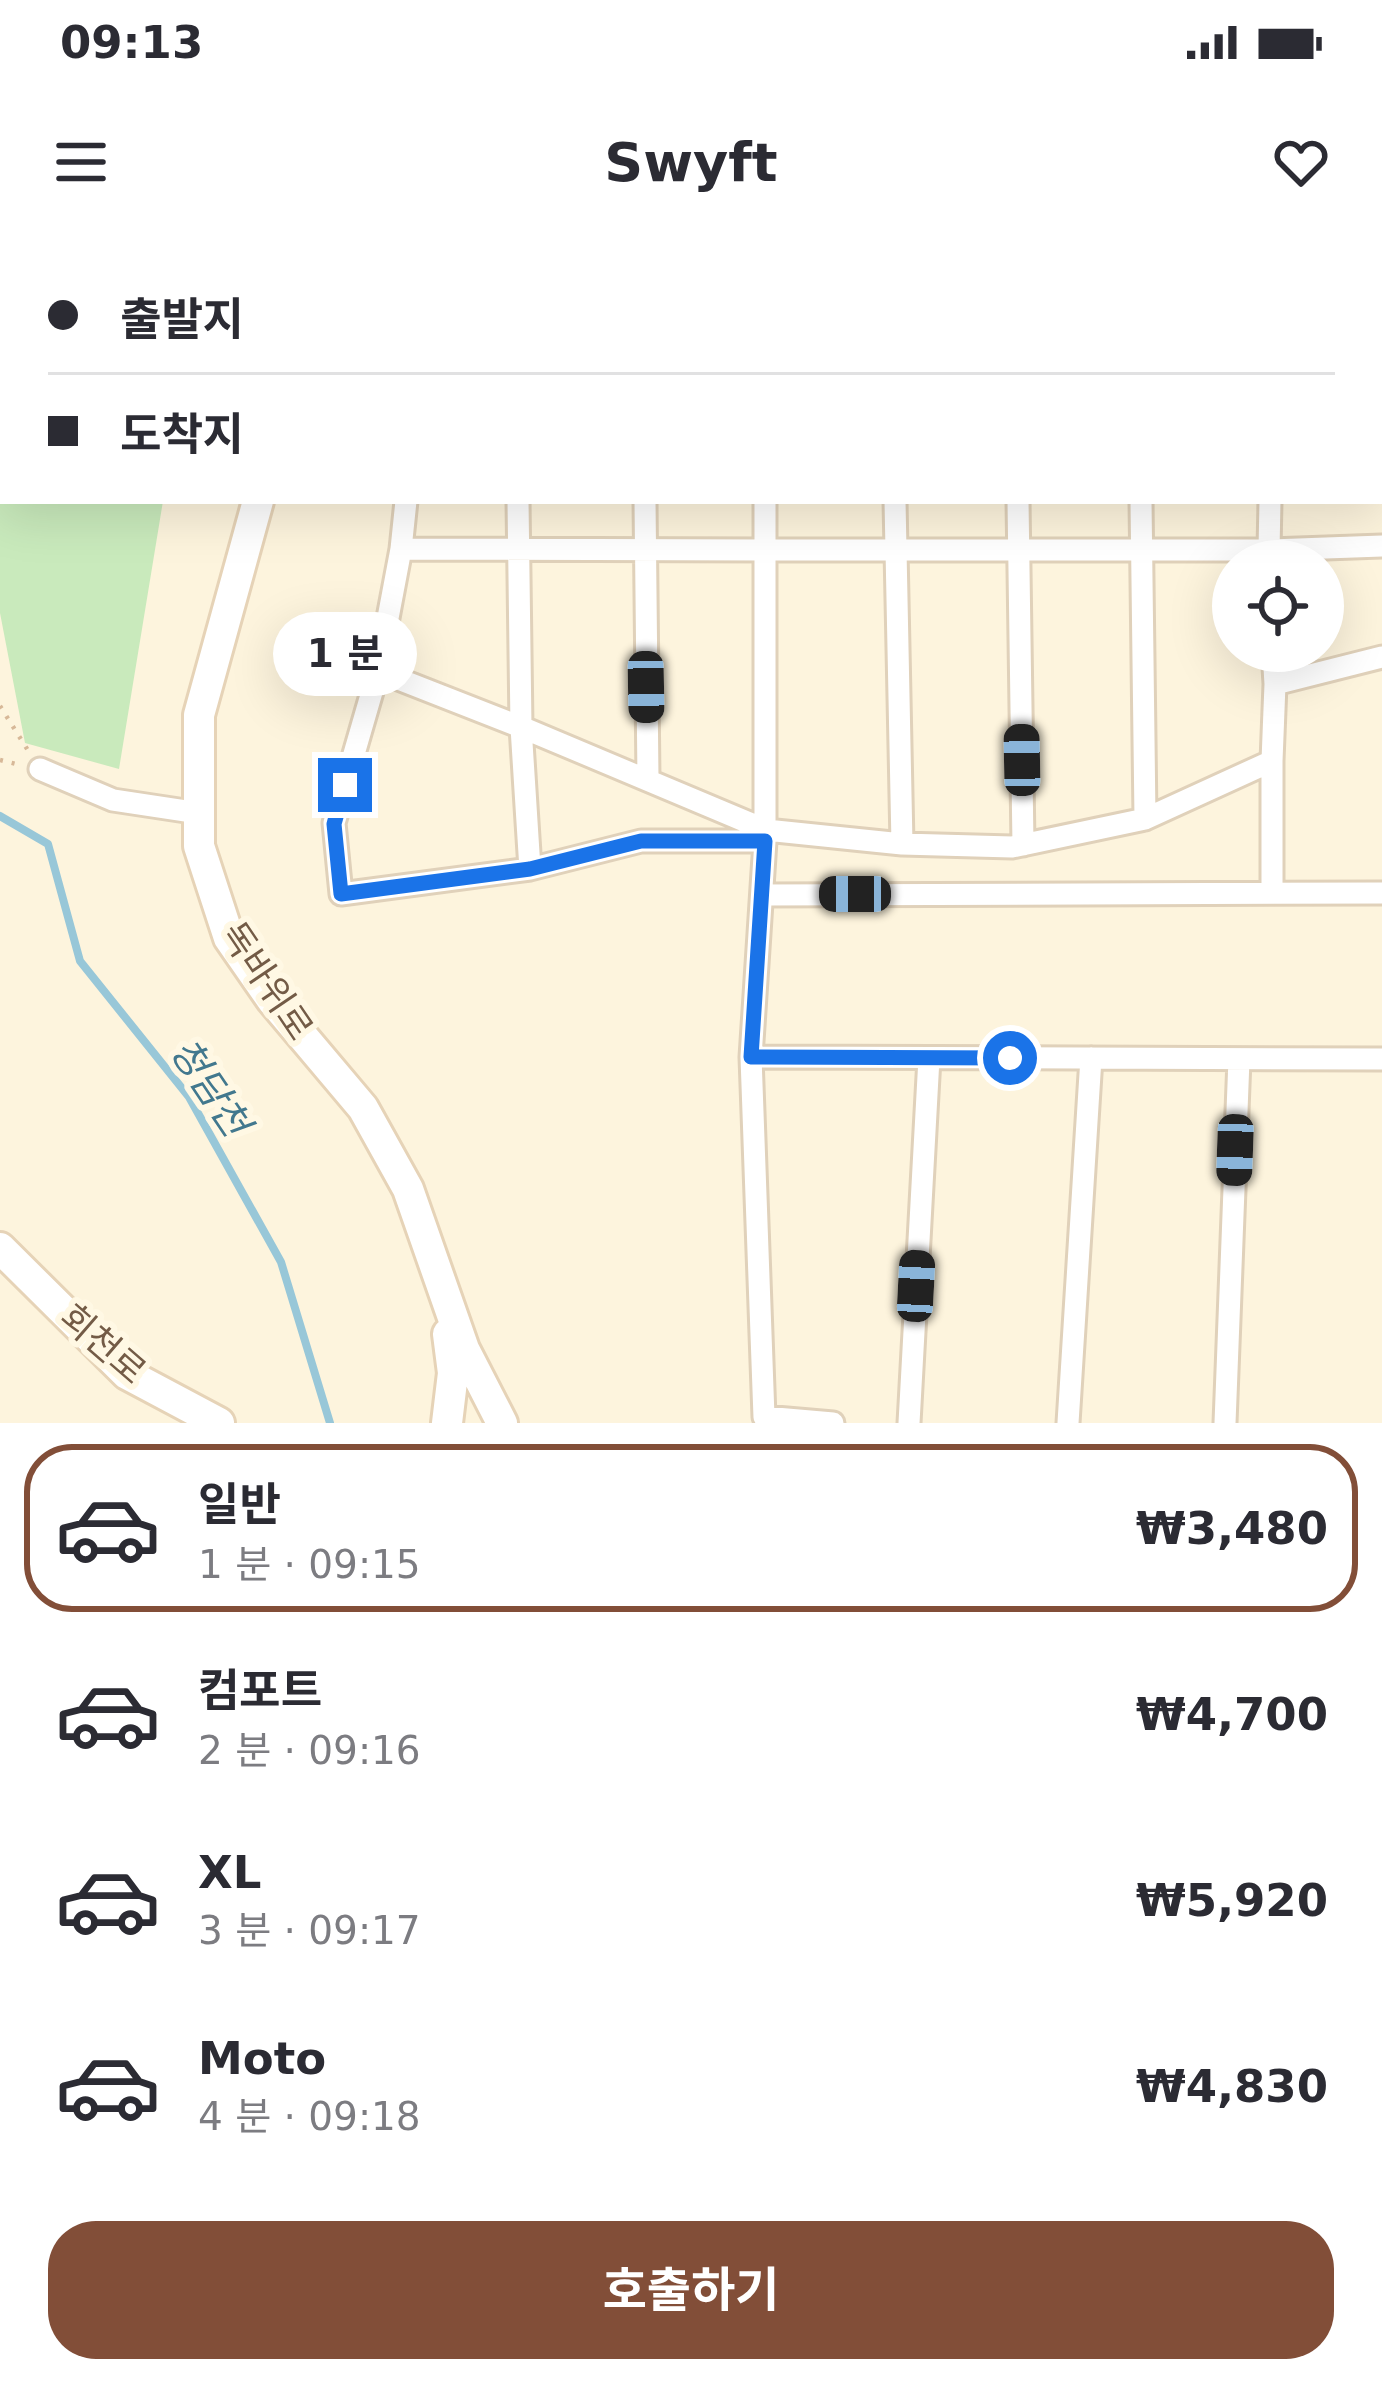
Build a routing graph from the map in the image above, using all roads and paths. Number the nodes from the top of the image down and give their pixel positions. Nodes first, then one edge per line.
1 (256, 504) edge
2 (406, 504) edge
3 (518, 504) edge
4 (645, 504) edge
5 (765, 504) edge
6 (896, 504) edge
7 (1018, 504) edge
8 (1141, 504) edge
9 (1270, 504) edge
10 (1270, 540) edge
11 (1382, 546) edge
12 (518, 548) junction
13 (400, 549) junction
14 (645, 549) junction
15 (1344, 549) edge
16 (765, 550) junction
17 (896, 550) junction
18 (1018, 550) junction
19 (1141, 550) junction
20 (1212, 553) edge
21 (1382, 657) edge
22 (378, 670) junction
23 (1274, 672) edge
24 (1275, 684) junction
25 (0, 706) edge
26 (521, 727) junction
27 (0, 760) edge
28 (1272, 761) junction
29 (40, 769) junction
30 (648, 779) junction
31 (199, 813) junction
32 (1145, 819) junction
33 (766, 836) junction
34 (902, 844) junction
35 (1023, 845) junction
36 (530, 869) junction
37 (1272, 893) junction
38 (1382, 893) edge
39 (762, 895) junction
40 (751, 1057) junction
41 (929, 1058) junction
42 (1091, 1058) junction
43 (1239, 1059) junction
44 (1382, 1059) edge
45 (0, 1248) edge
46 (443, 1290) junction
47 (448, 1422) edge
48 (219, 1423) edge
49 (502, 1423) edge
50 (833, 1423) edge
51 (909, 1423) edge
52 (1068, 1423) edge
53 (1225, 1423) edge

1 - 31 main road, 독바위로
2 - 13 street
3 - 12 street
4 - 14 street
5 - 16 street
6 - 17 street
7 - 18 street
8 - 19 street
9 - 10 street
11 - 15 street
12 - 13 street
12 - 14 street
12 - 26 street
13 - 22 street
14 - 16 street
14 - 30 street
16 - 17 street
16 - 33 street
17 - 18 street
17 - 34 street
18 - 19 street
18 - 35 street
19 - 20 street
19 - 32 street
21 - 24 street
22 - 26 street
22 - 36 street
23 - 24 street
24 - 28 street
25 - 29 path
26 - 30 street
26 - 36 street
27 - 29 path
28 - 32 street
28 - 37 street
29 - 31 street
30 - 33 street
31 - 46 main road, 독바위로
32 - 35 street
33 - 34 street
33 - 36 street
33 - 39 street
34 - 35 street
37 - 38 street
37 - 39 street
39 - 40 street
40 - 41 street
40 - 50 street
41 - 42 street
41 - 51 street
42 - 43 street
42 - 52 street
43 - 44 street
43 - 53 street
45 - 48 main road, 회천로
46 - 47 main road
46 - 49 main road, 독바위로

